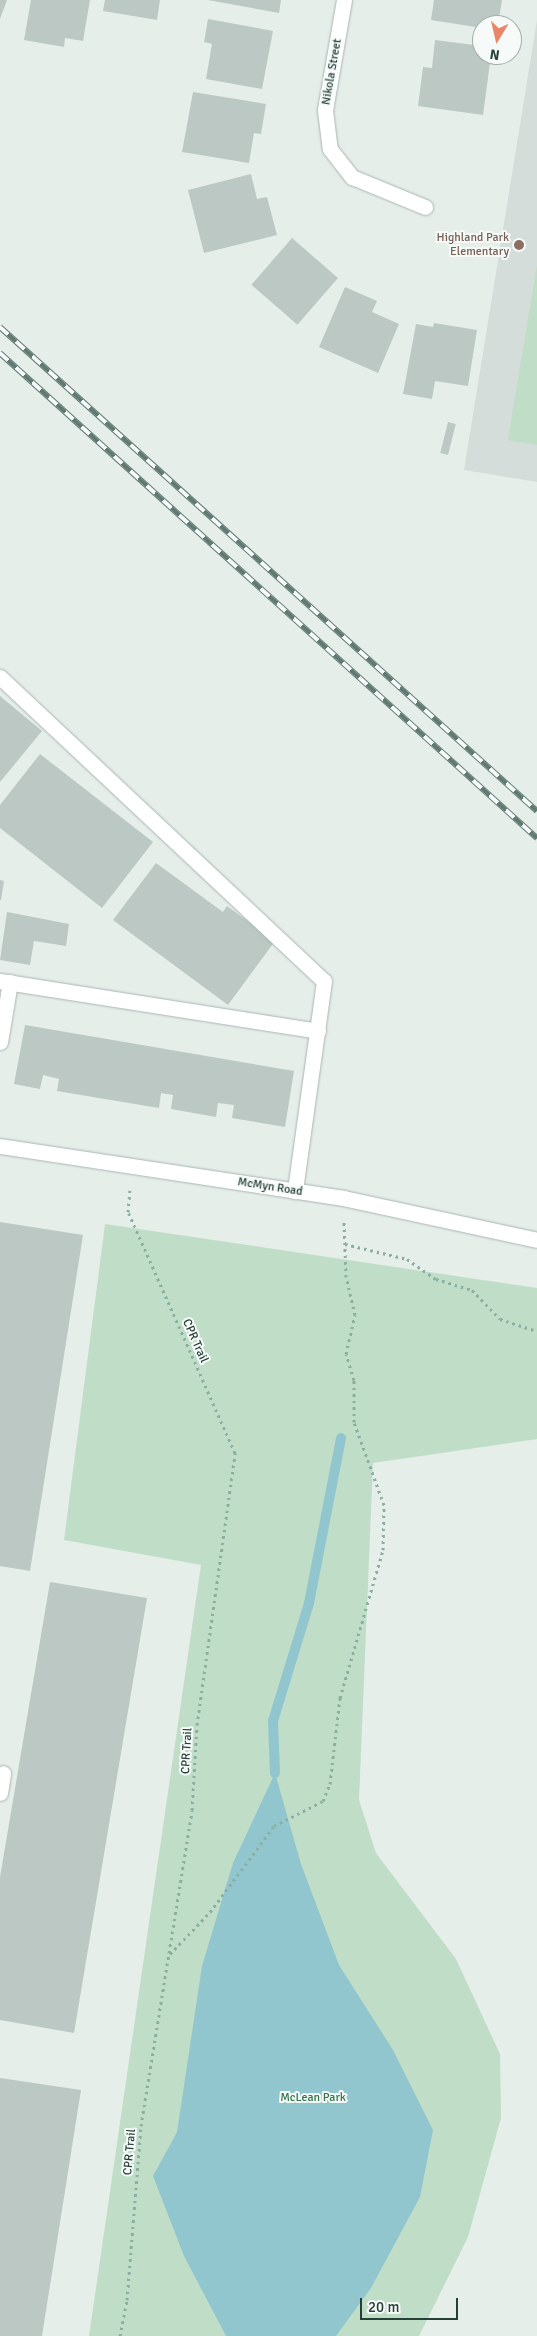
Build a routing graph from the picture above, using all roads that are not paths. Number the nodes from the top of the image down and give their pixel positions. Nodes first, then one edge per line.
1 (344, 0) edge
2 (425, 207) dead end
3 (0, 677) edge
4 (5, 981) edge
5 (318, 1031) junction
6 (0, 1042) edge
7 (0, 1146) edge
8 (295, 1191) junction
9 (537, 1240) edge
10 (3, 1772) dead end
11 (0, 1793) edge

1 - 2 street, Nikola Street
3 - 5 street
4 - 5 street
4 - 6 street
5 - 8 street
7 - 8 street, McMyn Road
8 - 9 street, McMyn Road
10 - 11 street

